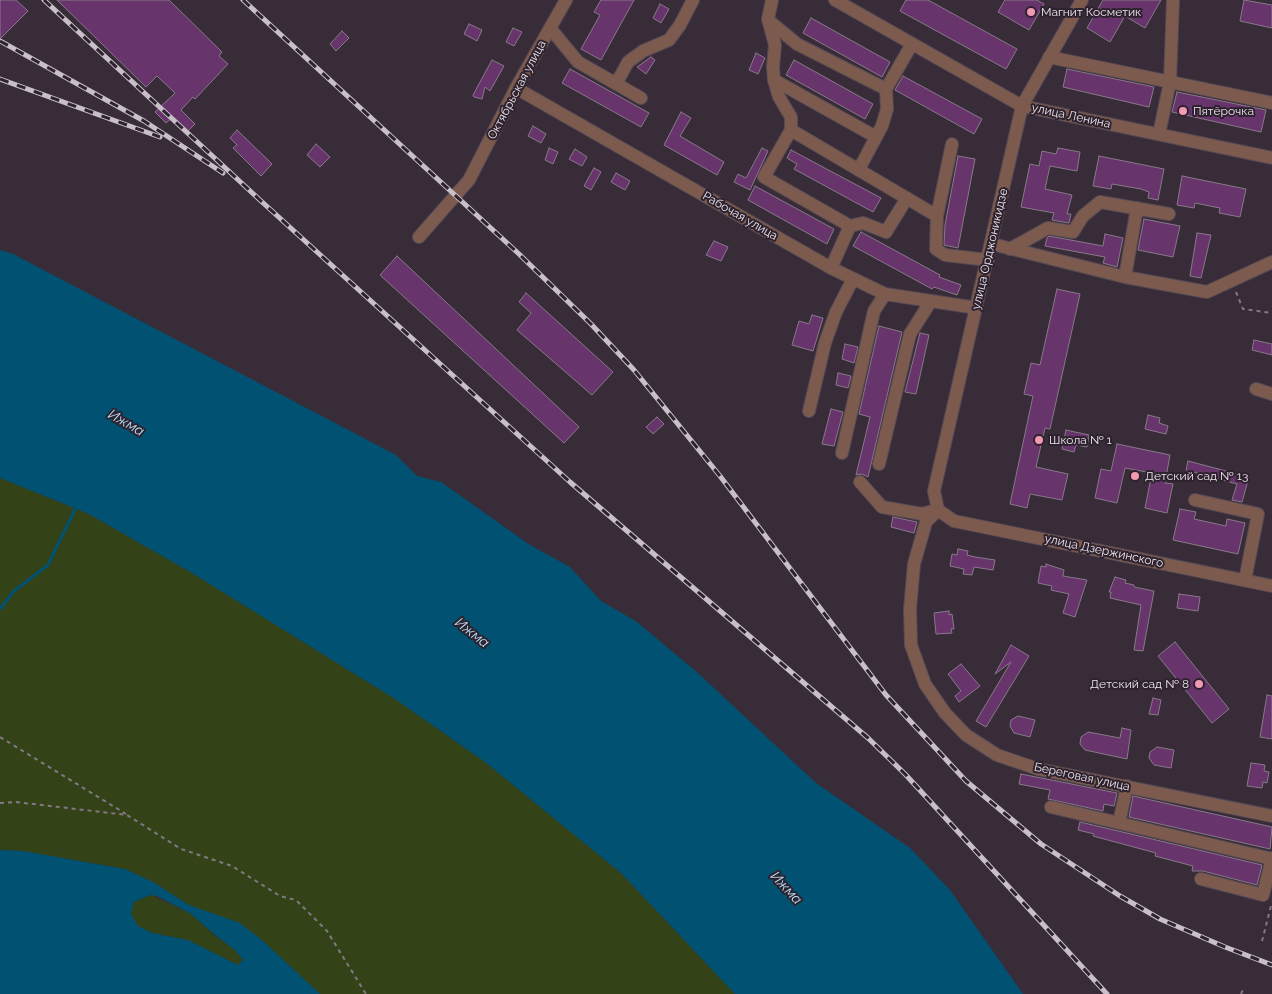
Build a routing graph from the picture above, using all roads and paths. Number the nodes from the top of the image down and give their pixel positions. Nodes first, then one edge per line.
1 (566, 0) edge
2 (693, 0) edge
3 (772, 0) edge
4 (835, 0) edge
5 (1082, 0) edge
6 (1173, 0) edge
7 (768, 19) junction
8 (550, 28) junction
9 (912, 44) junction
10 (1049, 58) junction
11 (774, 80) junction
12 (1170, 82) junction
13 (616, 84) junction
14 (516, 88) junction
15 (886, 89) junction
16 (641, 98) dead end
17 (1272, 103) edge
18 (1022, 106) junction
19 (791, 130) junction
20 (1159, 134) junction
21 (876, 137) junction
22 (952, 144) dead end
23 (1271, 154) edge
24 (860, 169) junction
25 (907, 198) junction
26 (1137, 208) junction
27 (1170, 214) dead end
28 (937, 216) junction
29 (850, 226) junction
30 (420, 237) dead end
31 (992, 244) junction
32 (1010, 249) junction
33 (988, 260) junction
34 (1272, 262) edge
35 (831, 268) junction
36 (1125, 276) junction
37 (853, 279) junction
38 (1232, 281) junction
39 (885, 294) junction
40 (931, 301) junction
41 (977, 308) junction
42 (1272, 313) edge
43 (1256, 389) dead end
44 (1272, 394) edge
45 (809, 411) dead end
46 (842, 453) dead end
47 (879, 464) dead end
48 (860, 482) dead end
49 (1195, 500) dead end
50 (938, 510) junction
51 (1245, 580) junction
52 (1272, 586) edge
53 (0, 737) edge
54 (1127, 786) junction
55 (0, 803) edge
56 (1051, 807) dead end
57 (127, 815) junction
58 (1272, 816) edge
59 (1119, 823) junction
60 (1272, 858) edge
61 (1201, 880) dead end
62 (1272, 902) edge
63 (1262, 941) dead end
64 (1244, 987) dead end
65 (366, 994) edge
66 (1241, 994) edge

1 - 8 street, Октябрьская улица
2 - 13 street
3 - 7 street
4 - 9 street, улица Ленина
5 - 10 street, улица Орджоникидзе
6 - 12 street
7 - 11 street
7 - 15 street
8 - 13 street
8 - 14 street, Октябрьская улица
9 - 15 street
9 - 18 street, улица Ленина
10 - 12 street
10 - 18 street, улица Орджоникидзе
11 - 19 street
11 - 21 street
12 - 17 street
12 - 20 street
13 - 16 street
14 - 30 street, Октябрьская улица
14 - 35 street, Рабочая улица
15 - 21 street
18 - 20 street, улица Ленина
18 - 31 street, улица Орджоникидзе
19 - 24 street
19 - 29 street
20 - 23 street, улица Ленина
21 - 24 street
22 - 28 street
24 - 25 street
25 - 28 street
25 - 29 street
26 - 27 street
26 - 32 street
26 - 36 street
28 - 33 street
29 - 35 street
31 - 32 street
31 - 33 street, улица Орджоникидзе
32 - 36 street
33 - 41 street, улица Орджоникидзе
34 - 38 street
35 - 37 street, Рабочая улица
36 - 38 street
37 - 39 street, Рабочая улица
37 - 45 street
38 - 42 path
39 - 40 street, Рабочая улица
39 - 46 street
40 - 41 street, Рабочая улица
40 - 47 street
41 - 50 street, улица Орджоникидзе
43 - 44 street
48 - 50 street
49 - 51 street
50 - 51 street, улица Дзержинского
50 - 54 street, Береговая улица
51 - 52 street, улица Дзержинского
53 - 57 path
54 - 58 street, Береговая улица
54 - 59 street
55 - 57 path
56 - 59 street
57 - 65 path
59 - 60 street
60 - 61 street
62 - 63 path
64 - 66 path

